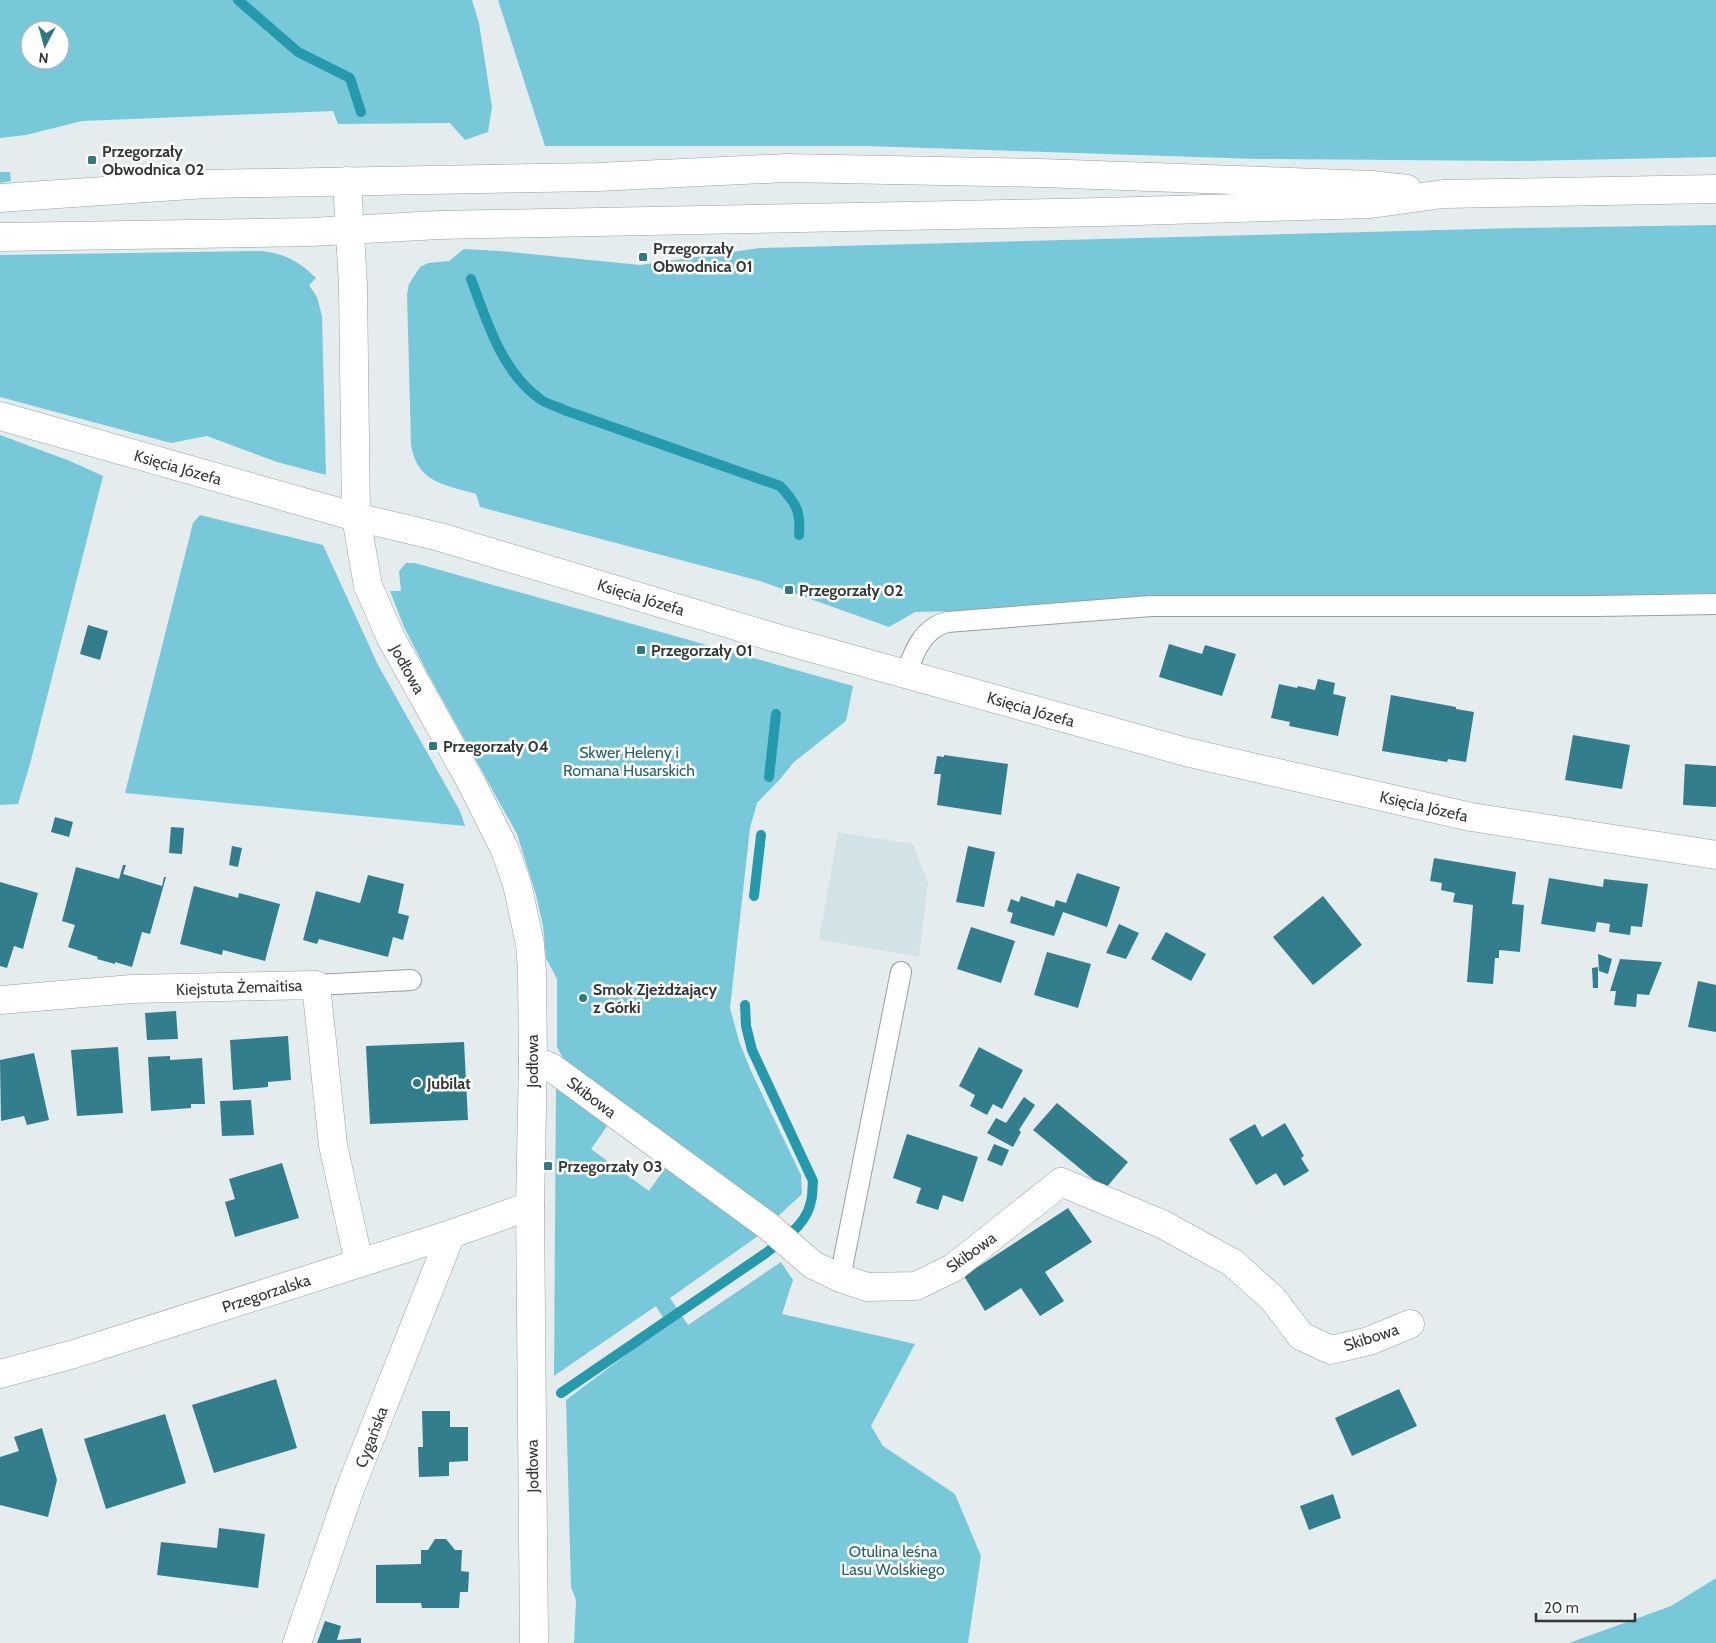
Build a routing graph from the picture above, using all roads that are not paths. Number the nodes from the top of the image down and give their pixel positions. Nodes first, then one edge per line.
1 (347, 180) junction
2 (1716, 189) edge
3 (1443, 194) junction
4 (0, 198) edge
5 (350, 230) junction
6 (0, 237) edge
7 (0, 416) edge
8 (356, 517) junction
9 (1716, 604) edge
10 (906, 674) junction
11 (1716, 855) edge
12 (901, 972) dead end
13 (411, 980) dead end
14 (316, 984) junction
15 (0, 1000) edge
16 (533, 1060) junction
17 (530, 1206) junction
18 (451, 1234) junction
19 (359, 1263) junction
20 (840, 1278) junction
21 (1410, 1324) dead end
22 (0, 1374) edge
23 (297, 1643) edge
24 (534, 1643) edge

1 - 3 street
1 - 4 street
1 - 5 street
2 - 3 street
3 - 5 street
5 - 6 street
5 - 8 street
7 - 8 street, Księcia Józefa
8 - 10 street, Księcia Józefa
8 - 16 street, Jodłowa
9 - 10 lane
10 - 11 street, Księcia Józefa
12 - 20 lane
13 - 14 lane
14 - 15 street, Kiejstuta Żemaitisa
14 - 19 street, Kiejstuta Żemaitisa
16 - 17 street, Jodłowa
16 - 20 street, Skibowa
17 - 18 street, Przegorzalska
17 - 24 street, Jodłowa
18 - 19 street, Przegorzalska
18 - 23 street, Cygańska
19 - 22 street, Przegorzalska
20 - 21 street, Skibowa

